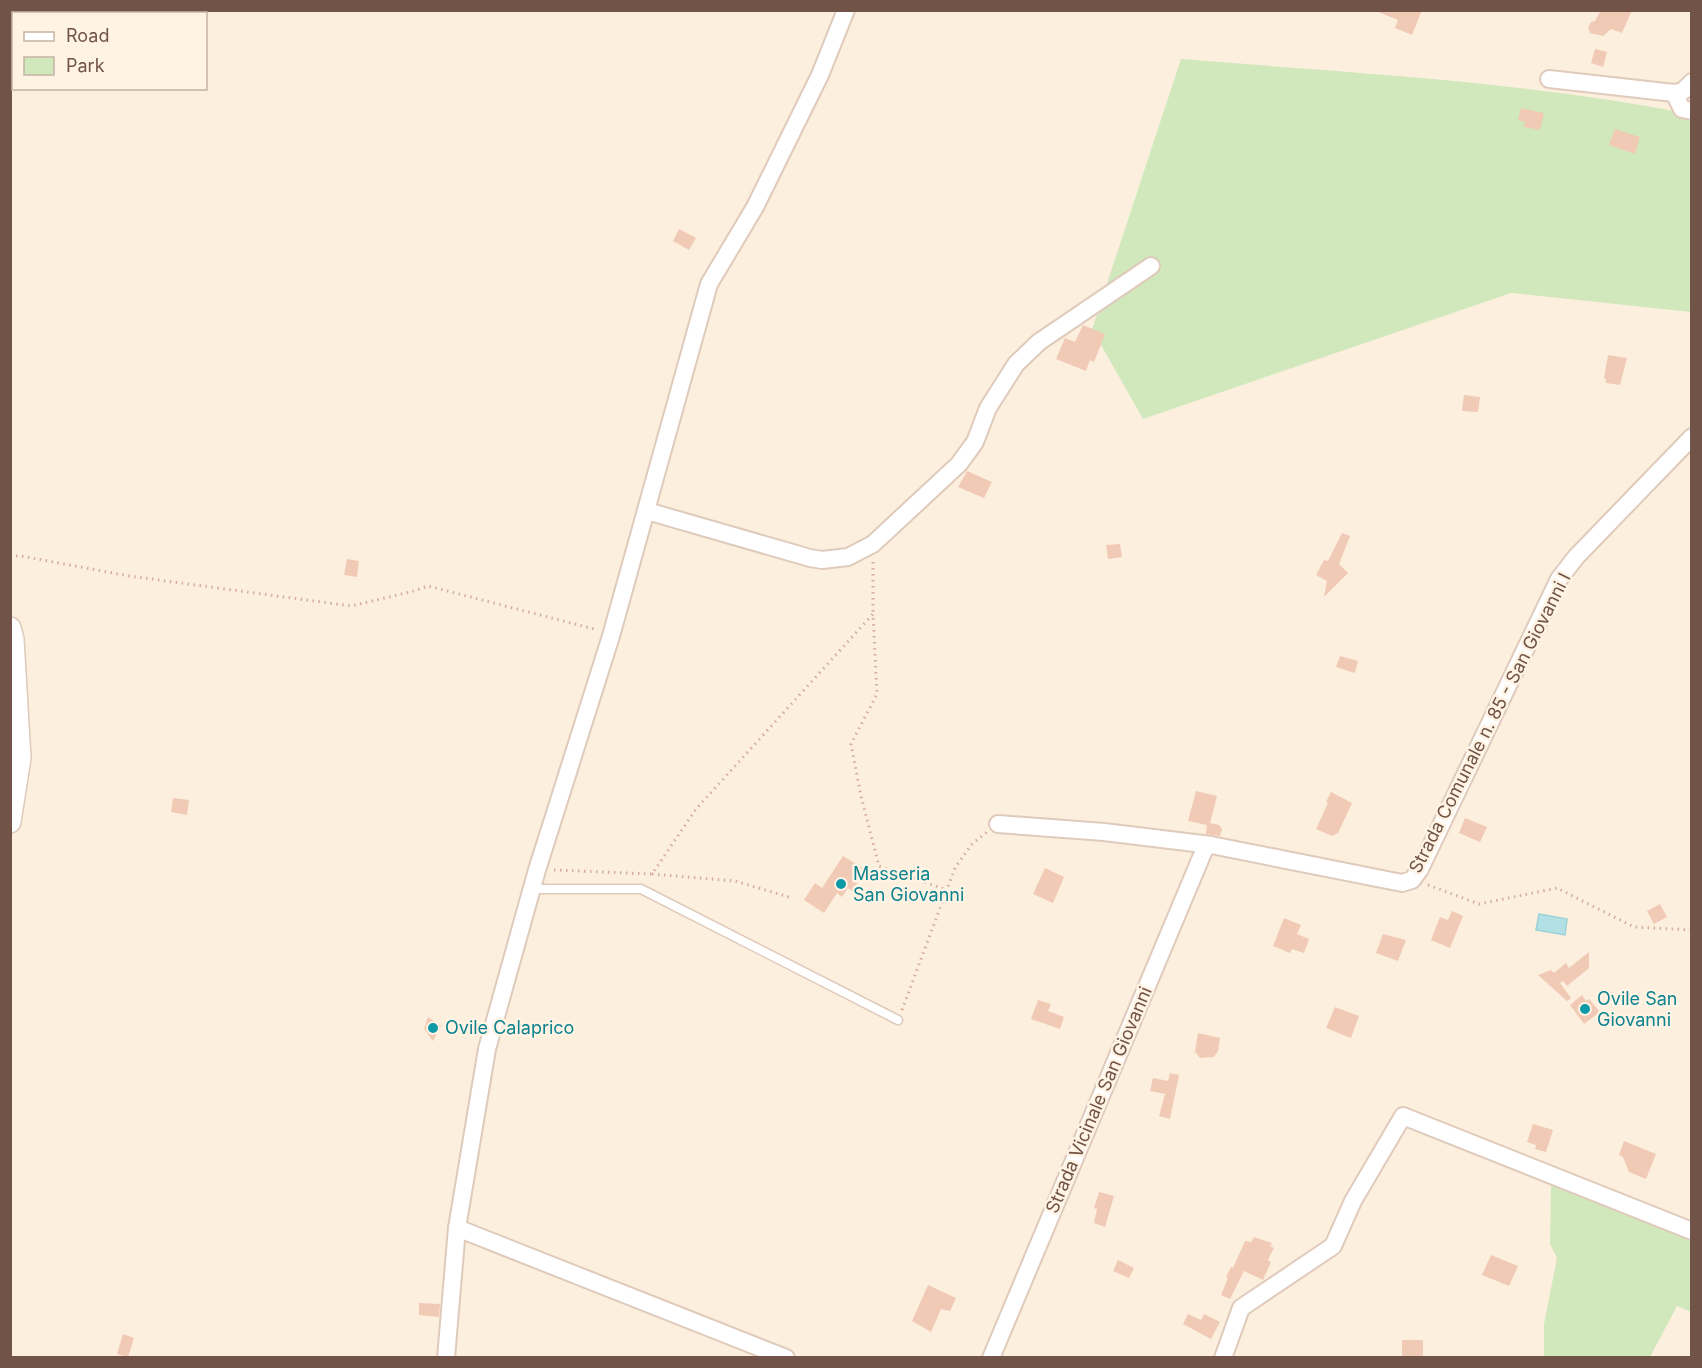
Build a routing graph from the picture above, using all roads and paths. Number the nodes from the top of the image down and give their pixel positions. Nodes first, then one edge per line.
1 (846, 10) edge
2 (1548, 79) dead end
3 (1692, 82) edge
4 (1674, 93) junction
5 (1692, 111) edge
6 (1151, 266) dead end
7 (1692, 437) edge
8 (647, 511) junction
9 (873, 544) junction
10 (10, 556) edge
11 (873, 614) junction
12 (10, 628) edge
13 (611, 636) junction
14 (10, 822) edge
15 (998, 824) joint
16 (1211, 844) junction
17 (537, 870) junction
18 (652, 874) junction
19 (1412, 880) junction
20 (532, 890) junction
21 (947, 890) junction
22 (789, 897) dead end
23 (1692, 930) edge
24 (898, 1020) joint
25 (457, 1228) junction
26 (1692, 1231) edge
27 (446, 1358) edge
28 (786, 1358) edge
29 (991, 1358) edge
30 (1223, 1358) edge

1 - 8 street
2 - 4 street
3 - 4 street
4 - 5 street
6 - 9 street
7 - 19 street, Strada Comunale n. 85 - San Giovanni I
8 - 9 street
8 - 13 street
9 - 11 path
10 - 13 path
11 - 18 path
11 - 21 path
12 - 14 street
13 - 17 street
15 - 16 street, Strada Comunale n. 85 - San Giovanni I
15 - 21 path
16 - 19 street, Strada Comunale n. 85 - San Giovanni I
16 - 29 street, Strada Vicinale San Giovanni
17 - 18 path
17 - 20 street
18 - 22 path
19 - 23 path
20 - 24 lane
20 - 25 street
21 - 24 path
25 - 27 street
25 - 28 street
26 - 30 street

